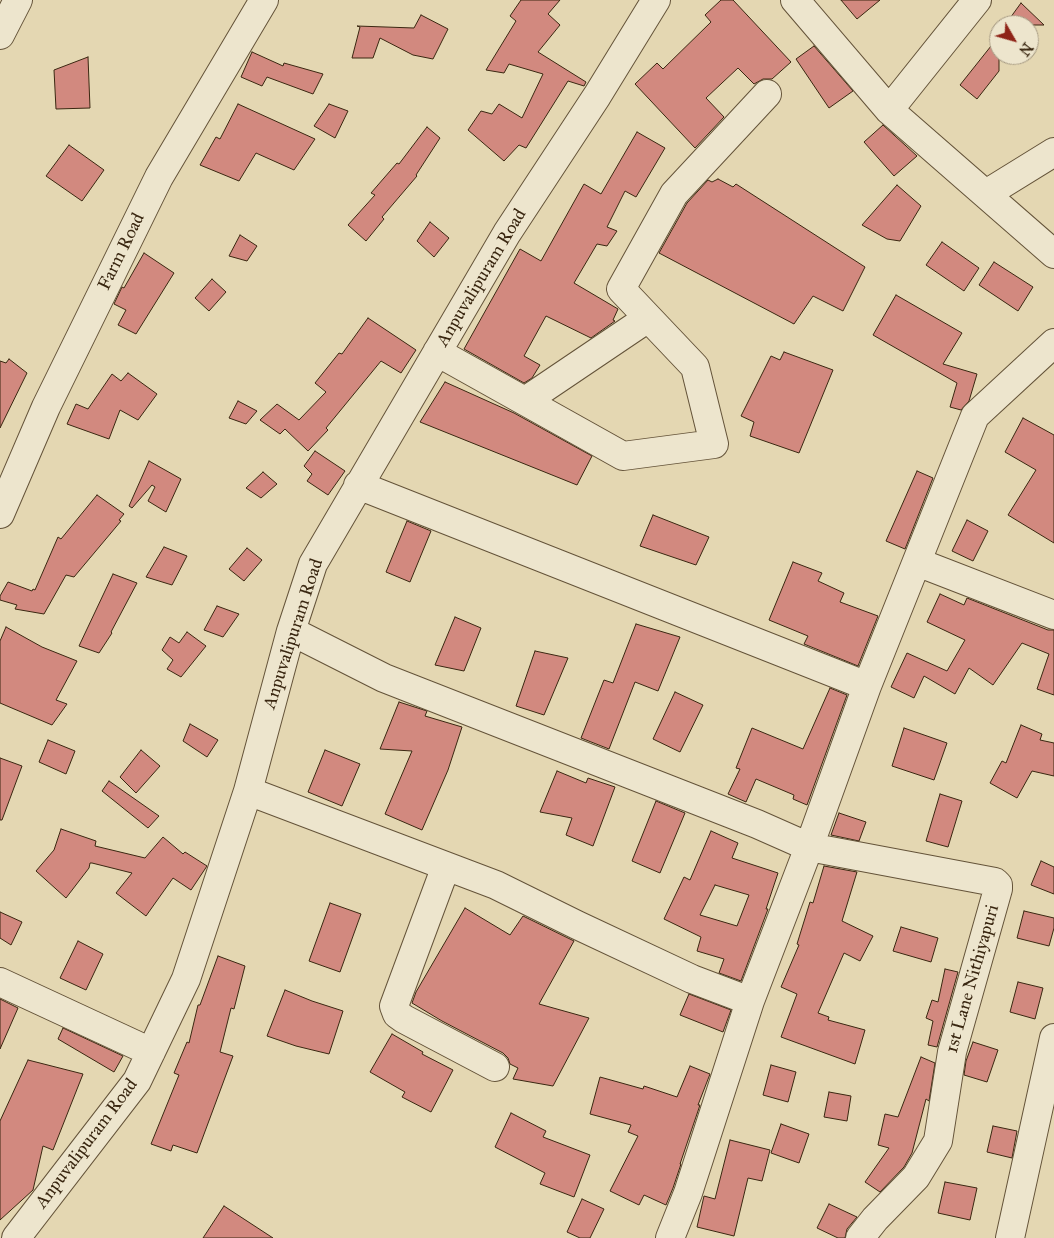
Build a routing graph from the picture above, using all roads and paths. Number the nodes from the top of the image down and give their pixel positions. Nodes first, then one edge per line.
1 (18, 0) edge
2 (264, 0) edge
3 (656, 0) edge
4 (795, 0) edge
5 (977, 0) edge
6 (0, 35) edge
7 (767, 94) dead end
8 (889, 110) junction
9 (1054, 152) edge
10 (986, 194) junction
11 (1054, 254) edge
12 (648, 318) junction
13 (1054, 343) edge
14 (437, 352) junction
15 (525, 401) junction
16 (358, 485) junction
17 (0, 514) edge
18 (916, 562) junction
19 (1054, 615) edge
20 (291, 630) junction
21 (867, 686) junction
22 (248, 791) junction
23 (809, 847) junction
24 (446, 866) junction
25 (0, 982) edge
26 (750, 1001) junction
27 (1054, 1038) edge
28 (151, 1052) junction
29 (495, 1067) dead end
30 (16, 1238) edge
31 (670, 1238) edge
32 (860, 1238) edge
33 (1010, 1238) edge

1 - 6 street
2 - 17 street, Farm Road
3 - 14 street, Anpuvalipuram Road
4 - 8 street
5 - 8 street
7 - 12 street
8 - 10 street
9 - 10 street
10 - 11 street
12 - 15 street
12 - 15 street
13 - 18 street
14 - 15 street
14 - 16 street, Anpuvalipuram Road
16 - 20 street, Anpuvalipuram Road
16 - 21 street
18 - 19 street
18 - 21 street
20 - 22 street, Anpuvalipuram Road
20 - 23 street
21 - 23 street
22 - 24 street
22 - 28 street, Anpuvalipuram Road
23 - 26 street
23 - 32 street, 1st Lane Nithiyapuri
24 - 26 street
24 - 29 street
25 - 28 street
26 - 31 street
27 - 33 street
28 - 30 street, Anpuvalipuram Road

